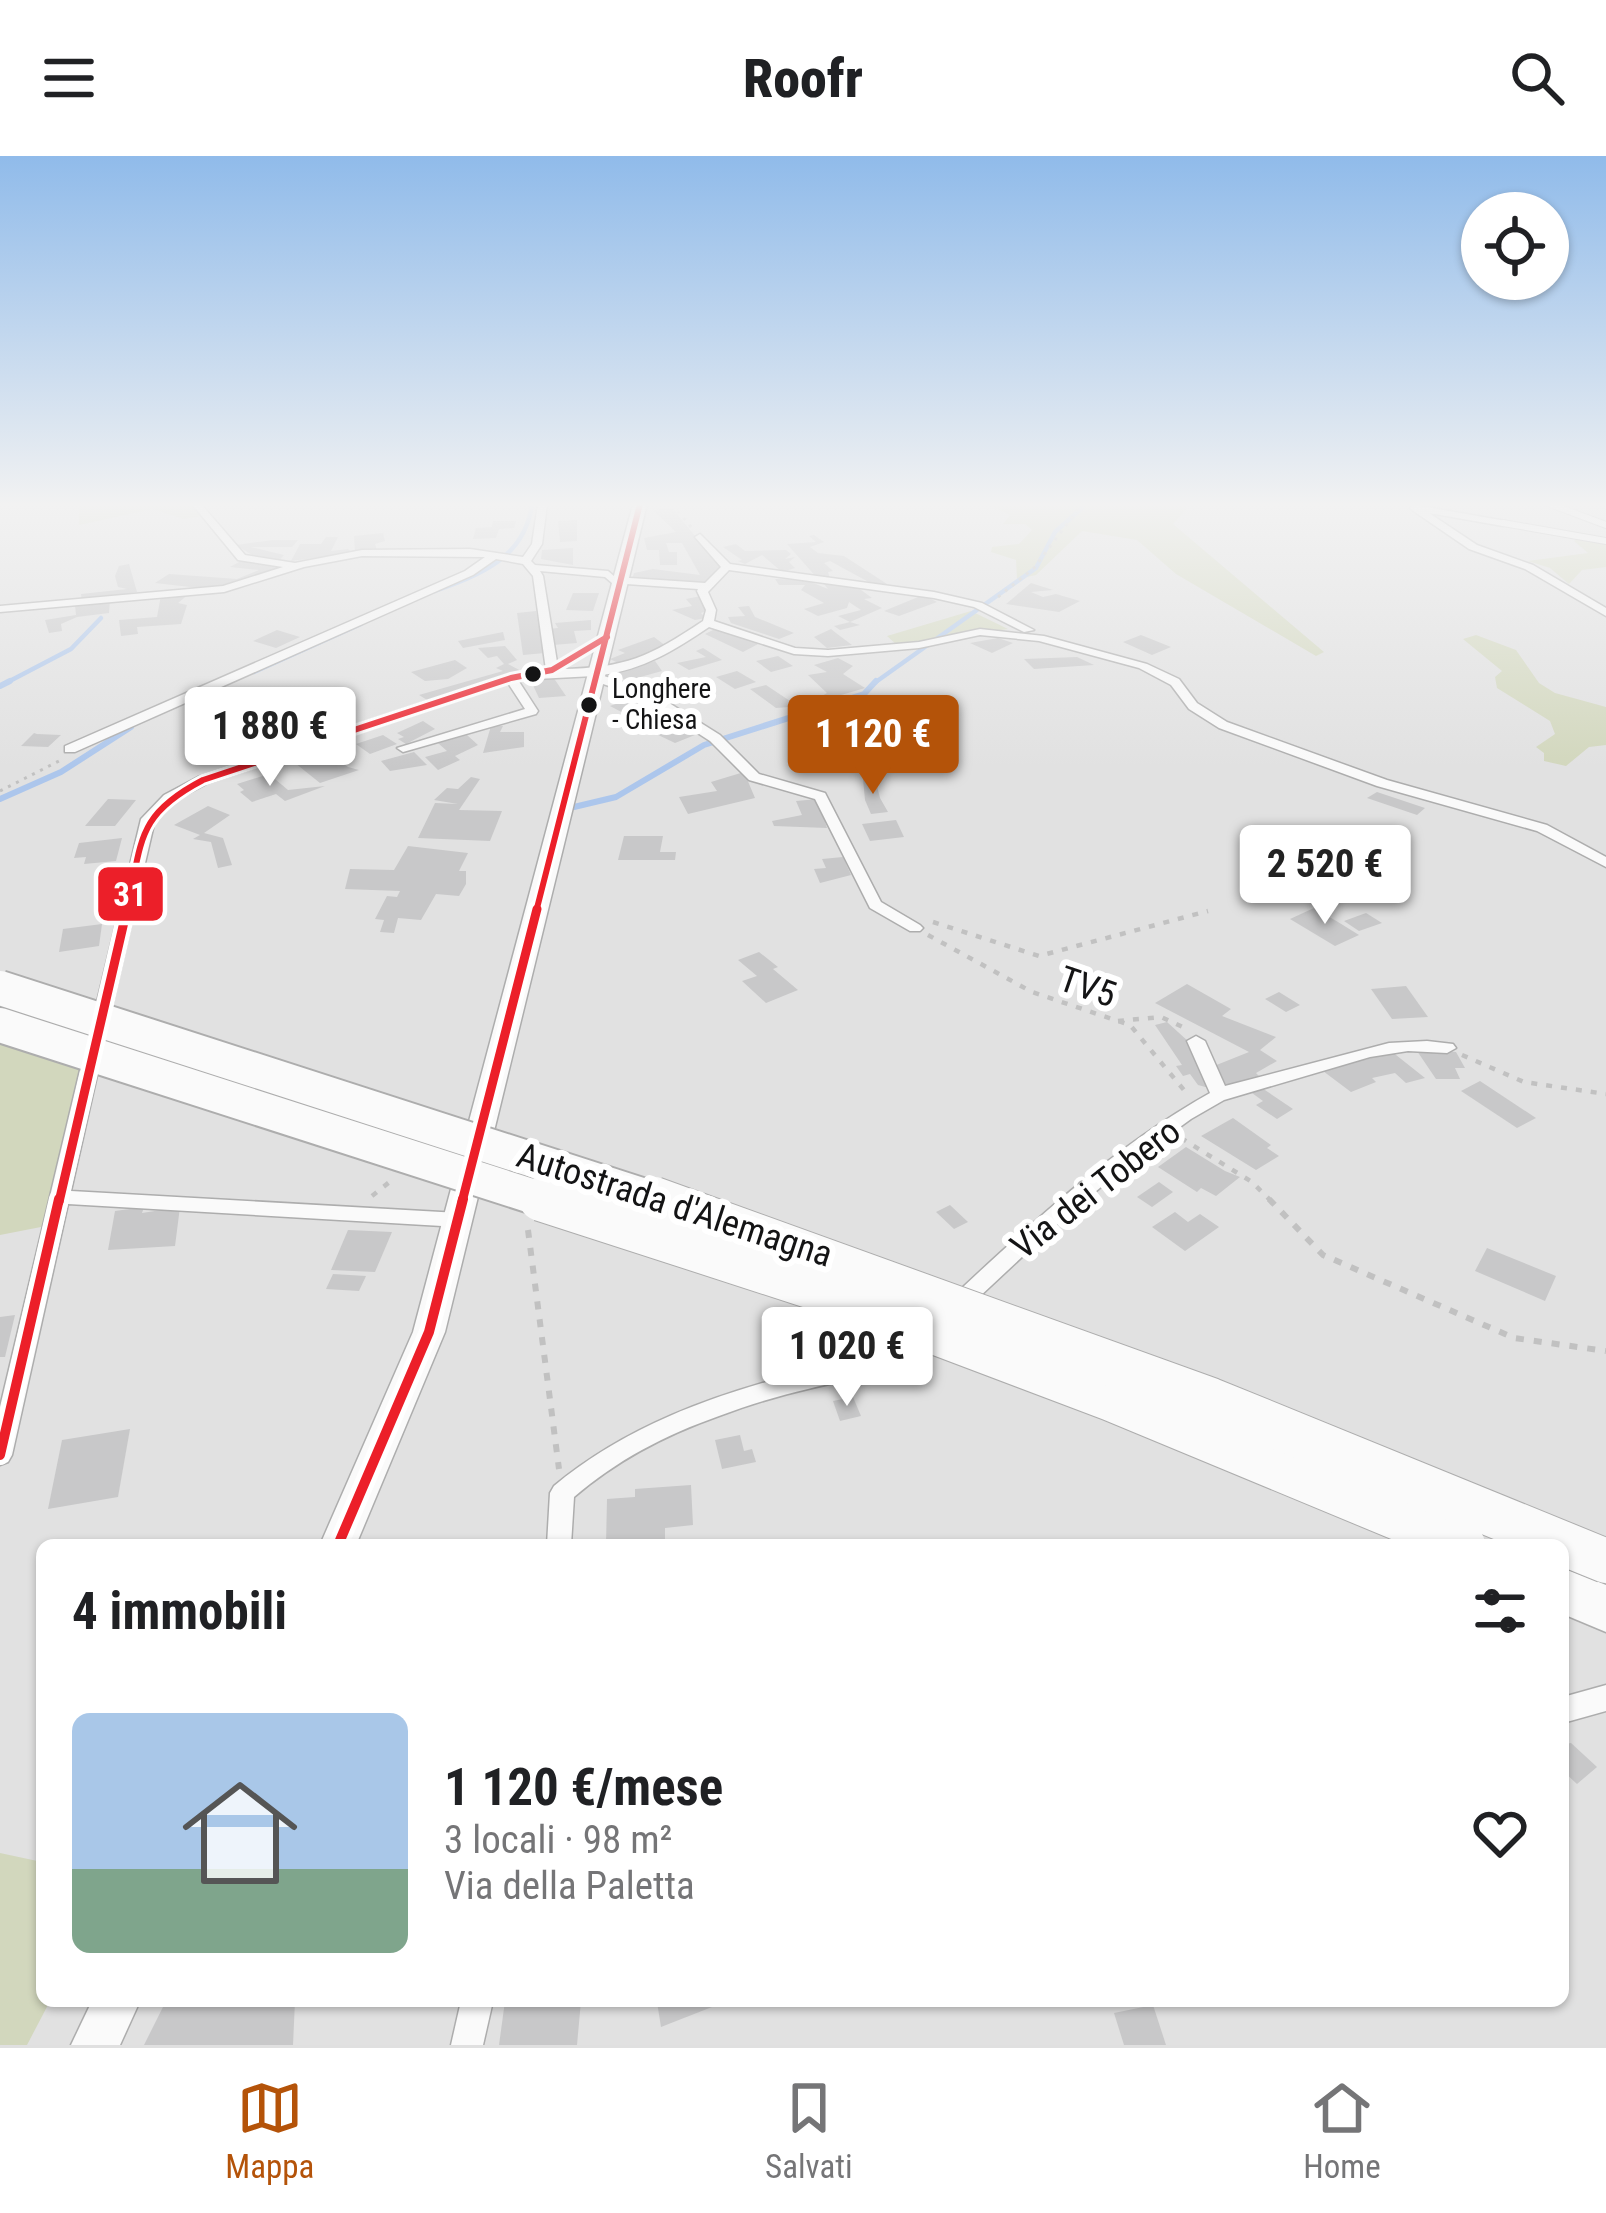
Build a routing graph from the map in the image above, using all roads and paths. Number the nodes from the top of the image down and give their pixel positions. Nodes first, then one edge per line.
1 (199, 592) edge
2 (425, 592) edge
3 (533, 592) edge
4 (619, 592) edge
5 (703, 592) edge
6 (913, 592) edge
7 (1008, 592) edge
8 (1571, 592) edge
9 (0, 609) edge
10 (989, 610) junction
11 (1606, 613) edge
12 (708, 623) junction
13 (608, 637) junction
14 (1040, 638) junction
15 (552, 670) junction
16 (598, 674) junction
17 (511, 678) junction
18 (70, 748) joint
19 (403, 748) dead end
20 (0, 791) edge
21 (1606, 862) edge
22 (875, 905) junction
23 (1208, 911) dead end
24 (915, 928) joint
25 (0, 988) edge
26 (1118, 1021) junction
27 (0, 1025) edge
28 (1196, 1041) joint
29 (1447, 1048) joint
30 (1220, 1094) junction
31 (1606, 1094) edge
32 (1166, 1129) junction
33 (59, 1196) junction
34 (526, 1218) dead end
35 (459, 1220) junction
36 (1606, 1351) edge
37 (0, 1455) edge
38 (562, 1492) junction
39 (334, 1539) edge
40 (559, 1539) edge
41 (1449, 1539) edge
42 (1553, 1539) edge
43 (1569, 1546) edge
44 (1606, 1561) edge
45 (1569, 1593) edge
46 (1606, 1609) edge
47 (1606, 1698) edge
48 (1569, 1708) edge
49 (114, 2007) edge
50 (476, 2007) edge
51 (95, 2045) edge
52 (467, 2045) edge

1 - 9 street
2 - 18 street
3 - 15 street
4 - 13 main road
5 - 12 street
6 - 10 street
7 - 10 path
8 - 11 street
10 - 14 street
12 - 14 street
12 - 16 street
13 - 15 street
13 - 16 main road
14 - 21 street
15 - 16 street
15 - 17 street
16 - 22 street
16 - 35 main road
17 - 19 street
17 - 33 street
18 - 20 path
22 - 23 path
22 - 24 street
24 - 26 path, TV5
25 - 42 highway, Autostrada d'Alemagna, bridge
26 - 28 path
26 - 32 path, TV5
27 - 41 highway, Autostrada d'Alemagna, bridge
28 - 30 street
29 - 30 street, Via dei Tobero
29 - 31 path
30 - 32 street, Via dei Tobero
32 - 36 path
32 - 38 street, Via dei Tobero
33 - 35 street
33 - 37 street
34 - 38 path
35 - 39 main road
38 - 40 street
43 - 44 highway, Autostrada d'Alemagna, bridge
45 - 46 highway
47 - 48 street
49 - 51 main road
50 - 52 street

